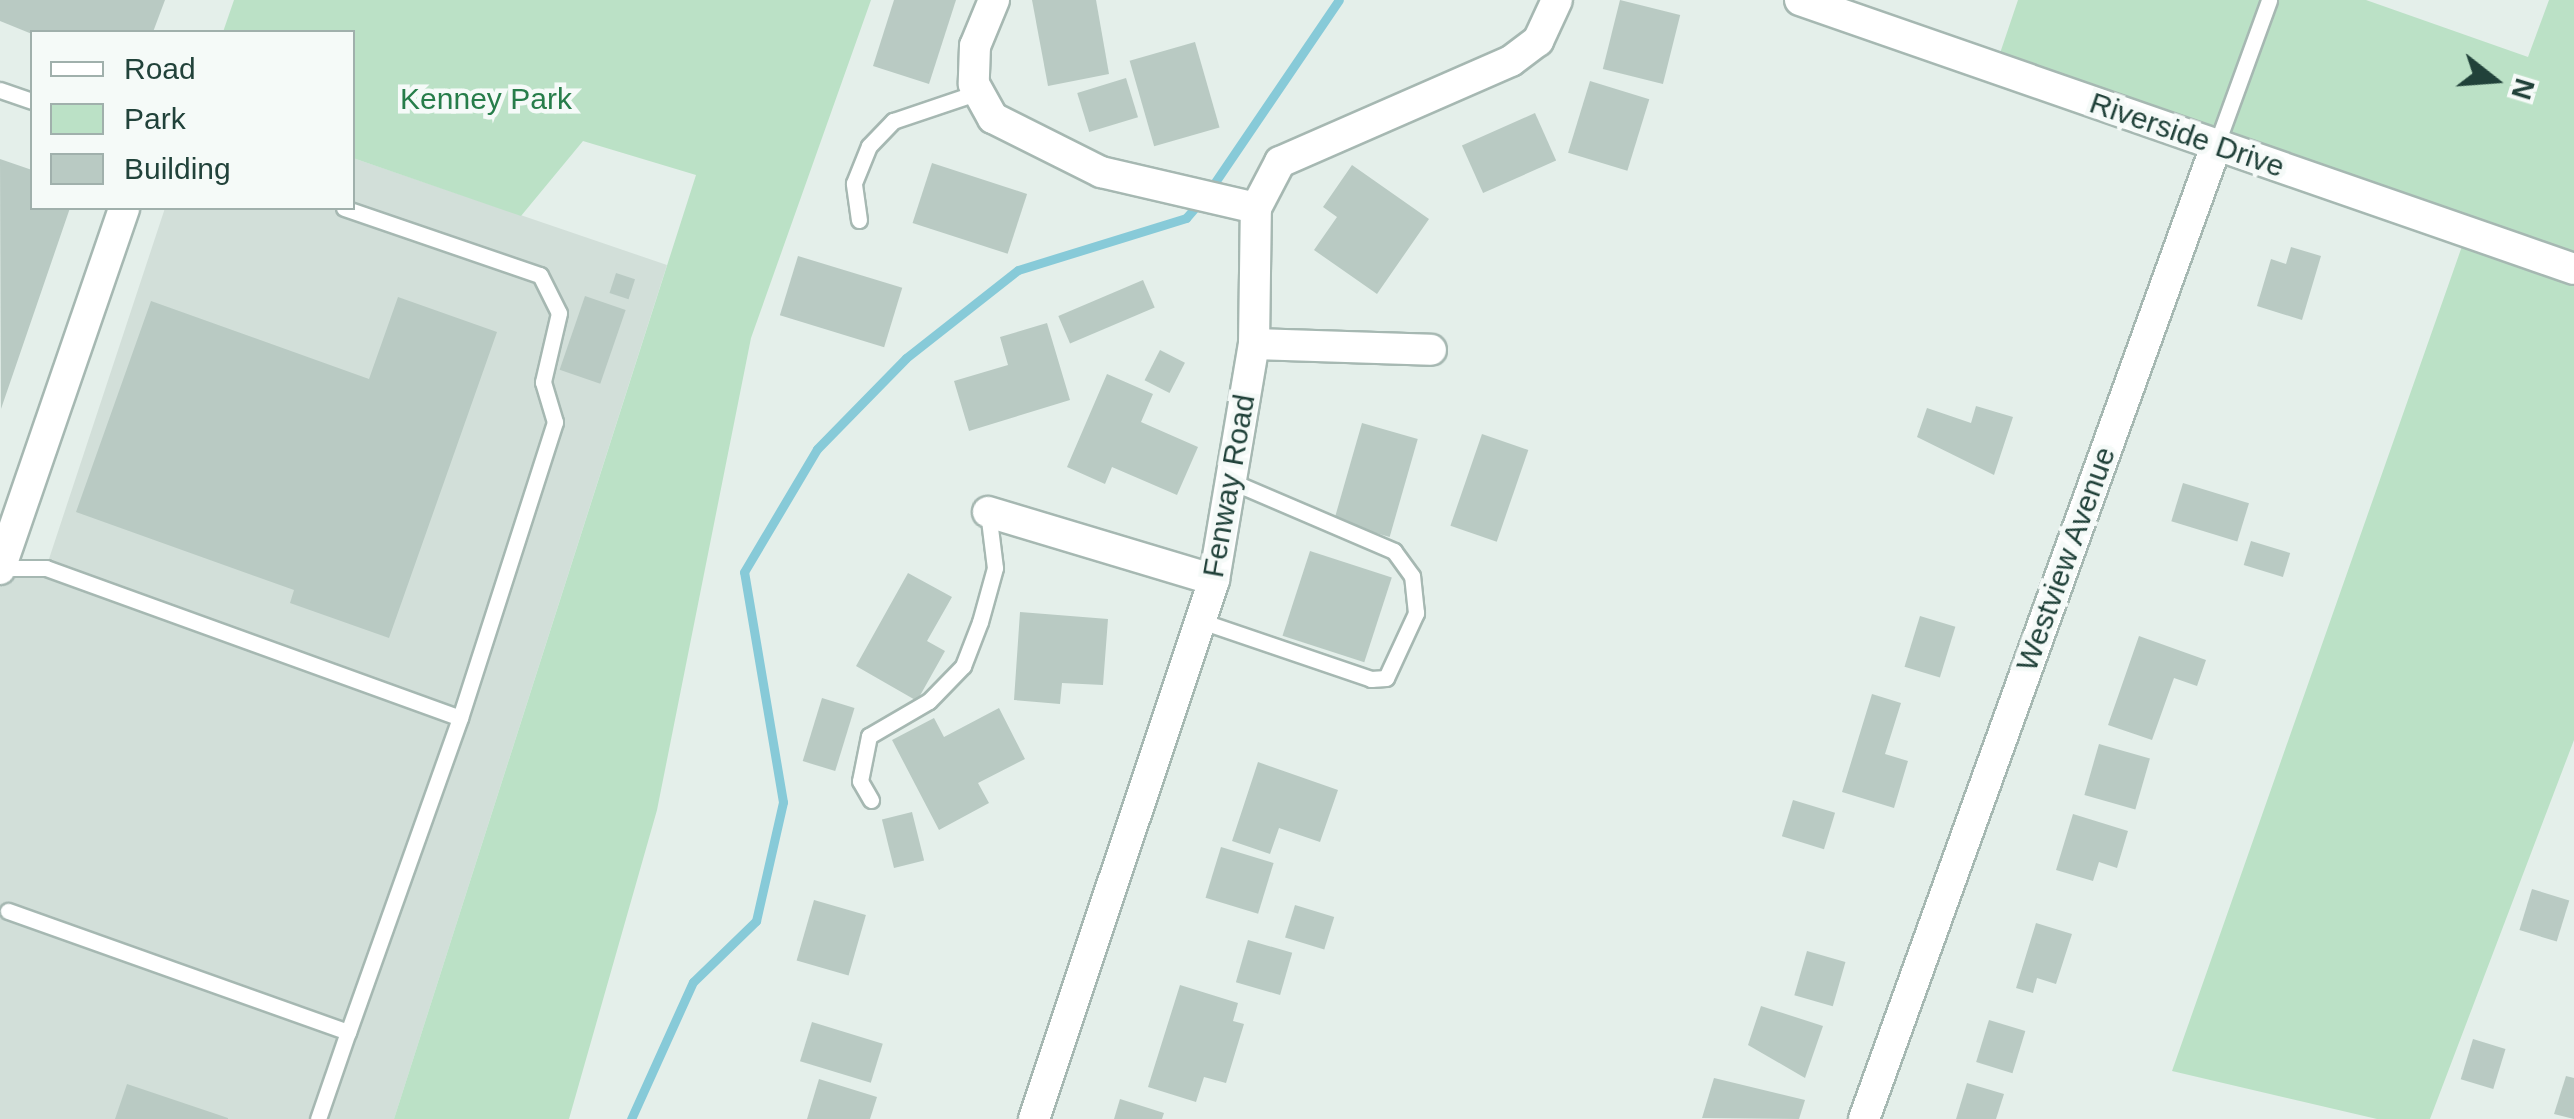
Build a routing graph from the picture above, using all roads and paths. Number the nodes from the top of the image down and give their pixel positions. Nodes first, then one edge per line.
1 (994, 0) edge
2 (1558, 0) edge
3 (1800, 0) edge
4 (2269, 0) edge
5 (0, 90) edge
6 (979, 92) junction
7 (30, 100) edge
8 (2216, 146) junction
9 (1256, 208) junction
10 (123, 210) edge
11 (350, 210) edge
12 (859, 220) dead end
13 (2574, 269) edge
14 (1254, 344) junction
15 (1431, 350) dead end
16 (1231, 480) junction
17 (988, 512) joint
18 (0, 568) edge
19 (1214, 580) junction
20 (1201, 621) junction
21 (460, 718) junction
22 (870, 800) dead end
23 (8, 910) dead end
24 (348, 1032) junction
25 (318, 1119) edge
26 (1034, 1119) edge
27 (1864, 1119) edge

1 - 6 street
2 - 9 street, Fenway Road
3 - 8 street, Riverside Drive
4 - 8 lane, Westview Avenue
5 - 7 lane
6 - 9 street
6 - 12 lane
8 - 13 street, Riverside Drive
8 - 27 street, Westview Avenue
9 - 14 street, Fenway Road
10 - 18 street
11 - 21 lane
14 - 15 street
14 - 16 street, Fenway Road
16 - 19 street, Fenway Road
16 - 20 lane
17 - 19 street
17 - 22 lane
18 - 21 lane
19 - 20 street, Fenway Road
20 - 26 street, Fenway Road
21 - 24 lane
23 - 24 lane
24 - 25 lane

